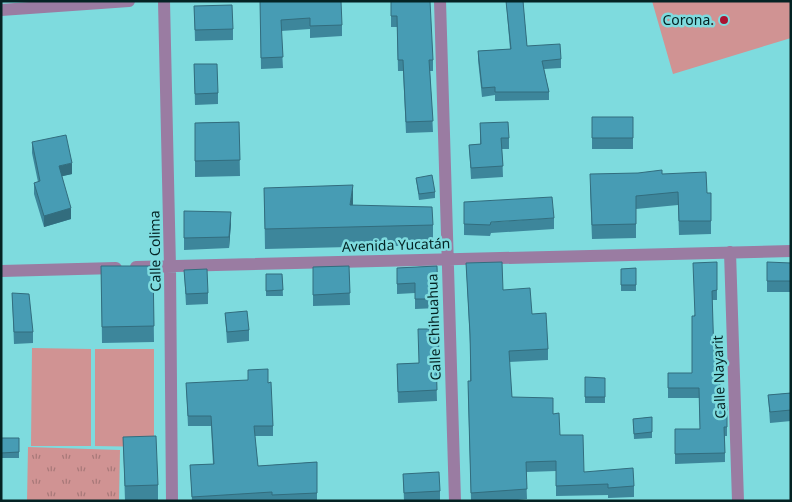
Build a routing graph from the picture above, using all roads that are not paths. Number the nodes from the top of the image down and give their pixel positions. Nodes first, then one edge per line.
1 (129, 1) edge
2 (164, 1) edge
3 (440, 1) edge
4 (1, 10) edge
5 (791, 251) edge
6 (730, 252) junction
7 (446, 259) junction
8 (170, 266) junction
9 (1, 271) edge
10 (172, 501) edge
11 (455, 501) edge
12 (738, 501) edge

1 - 4 street
2 - 8 street, Calle Colima
3 - 7 street, Calle Chihuahua
5 - 6 street, Avenida Yucatán
6 - 7 street, Avenida Yucatán
6 - 12 street, Calle Nayarit
7 - 8 street, Avenida Yucatán
7 - 11 street, Calle Chihuahua
8 - 9 street, Avenida Yucatán
8 - 10 street, Calle Colima

